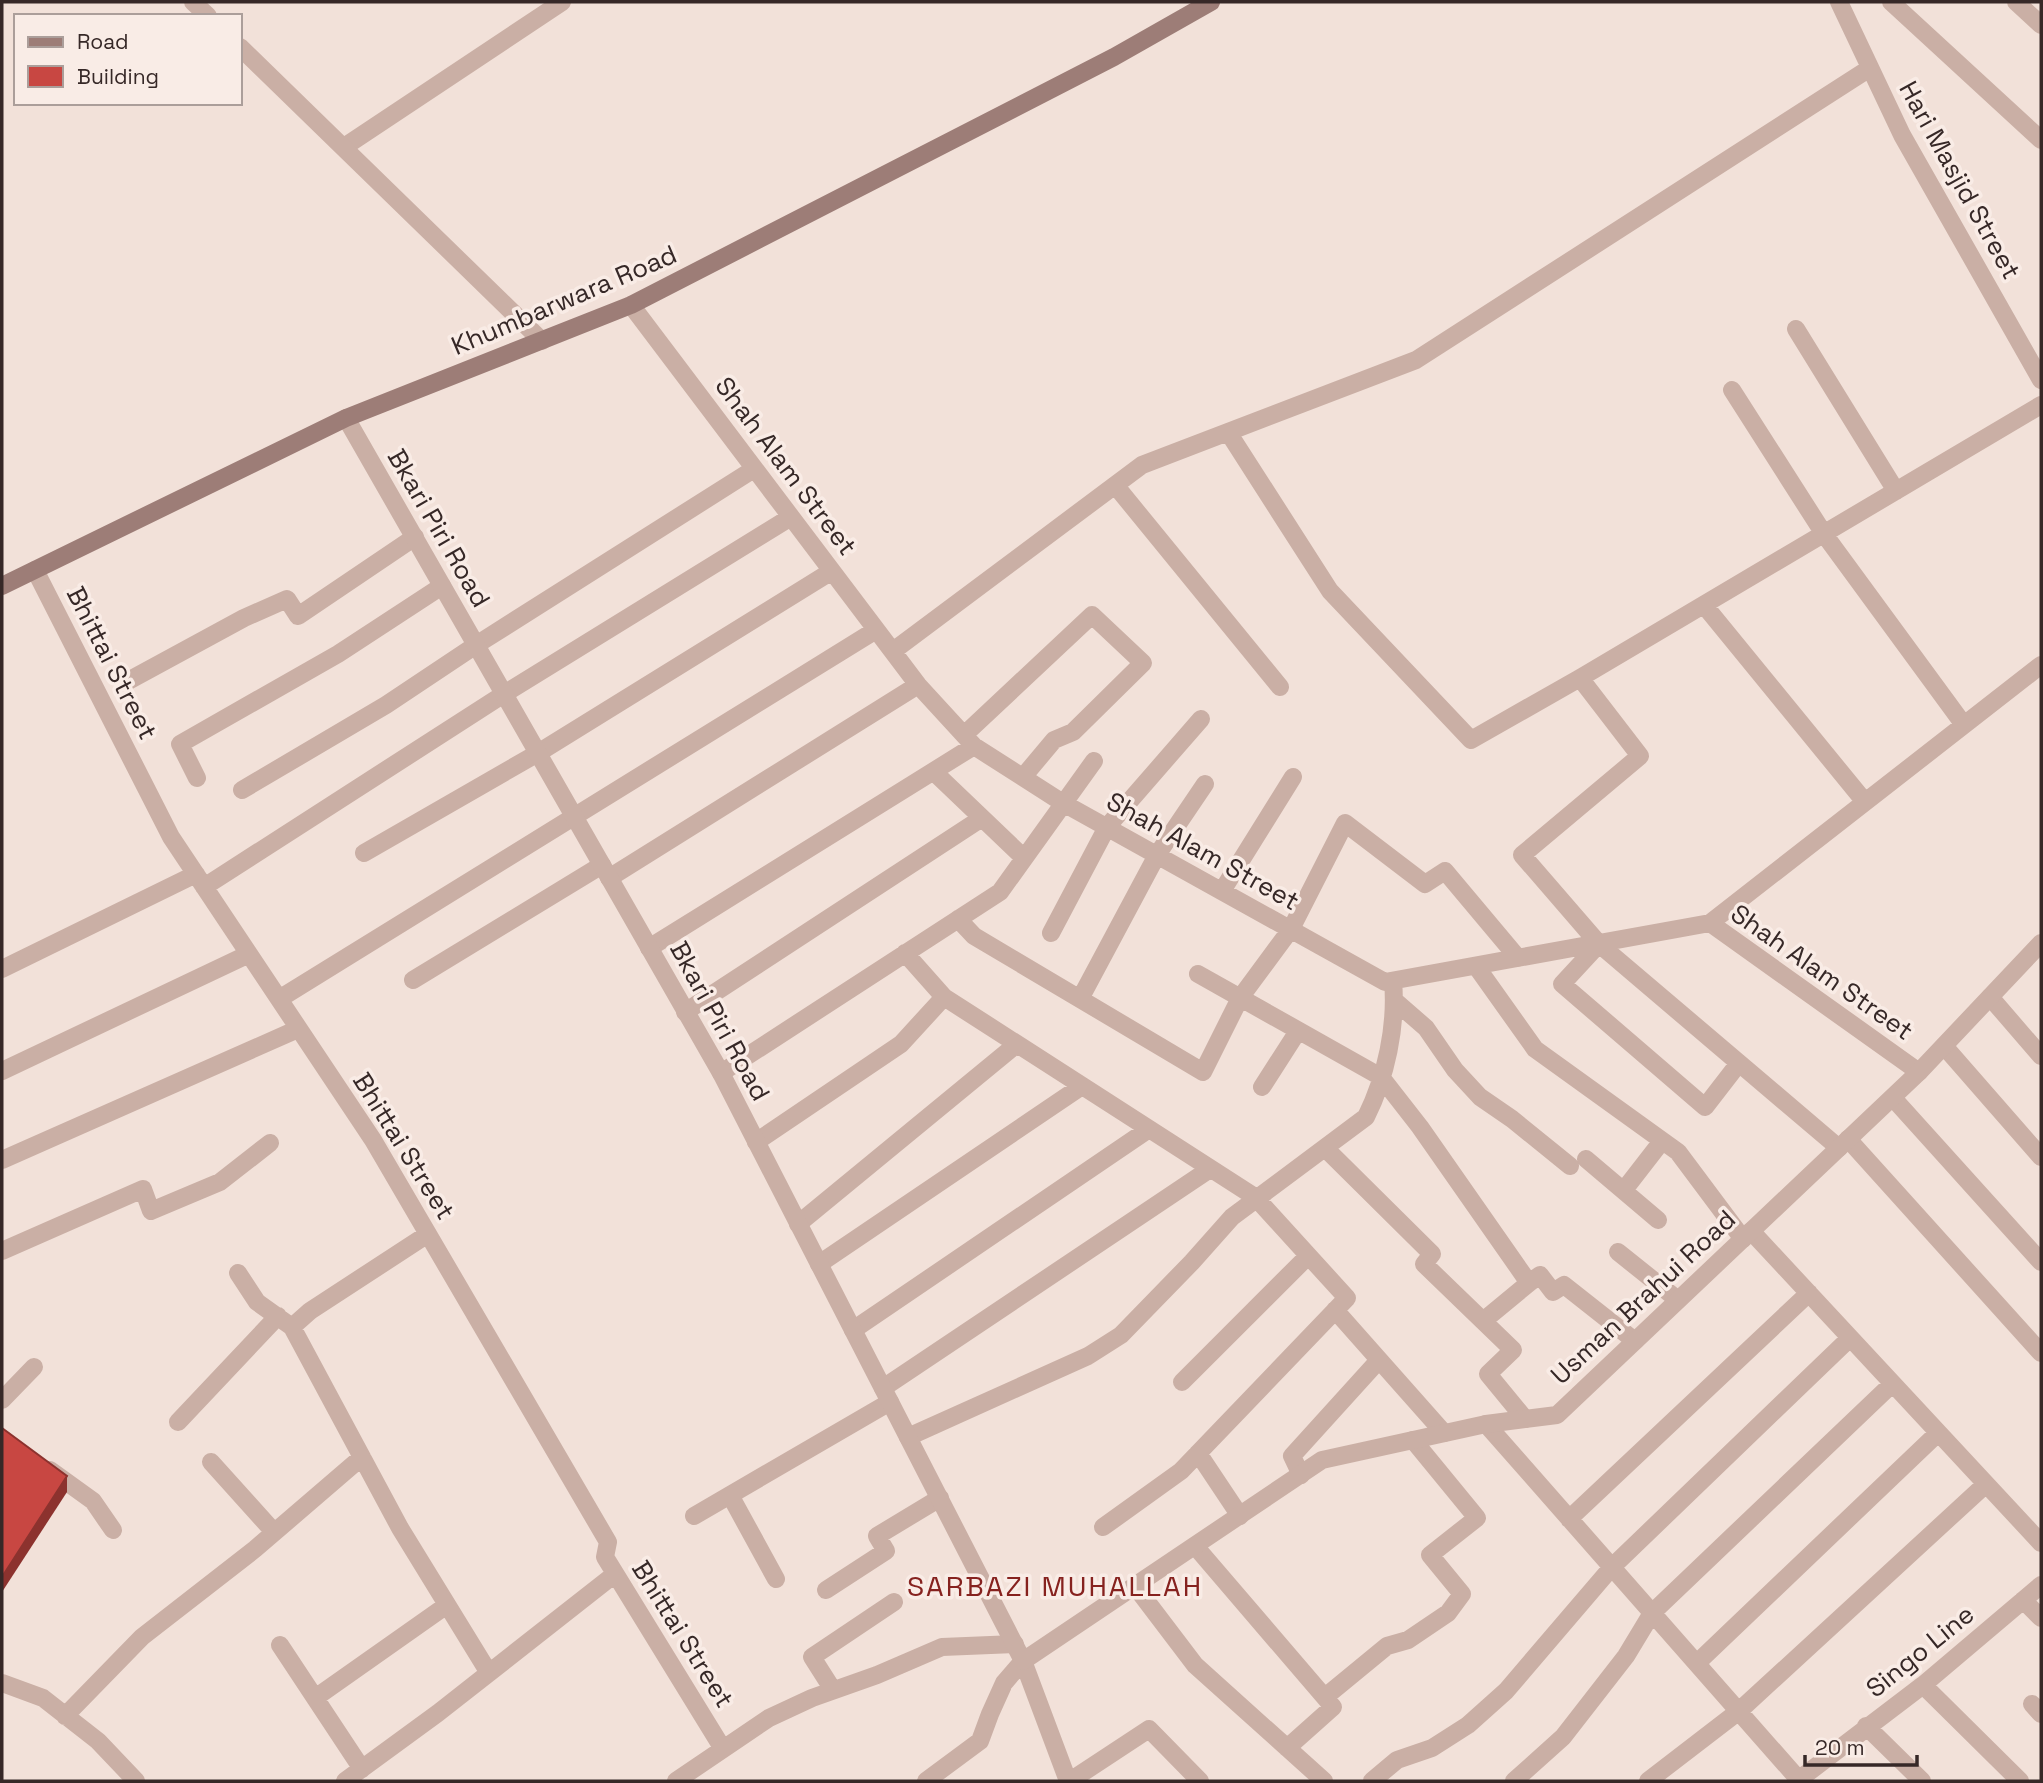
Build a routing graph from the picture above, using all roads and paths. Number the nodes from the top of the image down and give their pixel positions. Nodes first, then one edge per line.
1 (193, 2) edge
2 (562, 2) edge
3 (1211, 2) edge
4 (1840, 2) edge
5 (1891, 2) edge
6 (2015, 2) edge
7 (206, 14) edge
8 (2041, 25) edge
9 (242, 49) edge
10 (1870, 68) junction
11 (2041, 140) edge
12 (344, 147) junction
13 (631, 305) junction
14 (1796, 329) dead end
15 (542, 341) junction
16 (2041, 380) edge
17 (1732, 390) dead end
18 (2041, 405) edge
19 (346, 418) junction
20 (1228, 432) junction
21 (754, 469) junction
22 (1115, 485) junction
23 (1896, 491) junction
24 (791, 517) junction
25 (1824, 534) junction
26 (415, 537) junction
27 (35, 570) junction
28 (832, 571) junction
29 (2, 586) edge
30 (442, 586) junction
31 (1704, 605) junction
32 (876, 630) junction
33 (475, 645) junction
34 (893, 652) junction
35 (2041, 665) edge
36 (1580, 678) junction
37 (128, 681) dead end
38 (918, 685) junction
39 (1280, 687) dead end
40 (504, 694) junction
41 (1201, 719) dead end
42 (1964, 725) junction
43 (970, 740) junction
44 (538, 753) junction
45 (1094, 761) dead end
46 (934, 772) junction
47 (1023, 777) junction
48 (1293, 777) dead end
49 (197, 778) dead end
50 (1205, 784) dead end
51 (242, 790) dead end
52 (1865, 802) junction
53 (1063, 803) junction
54 (574, 816) junction
55 (982, 818) junction
56 (1107, 827) junction
57 (365, 853) dead end
58 (1157, 855) junction
59 (1024, 858) junction
60 (605, 871) junction
61 (200, 881) junction
62 (1222, 891) junction
63 (958, 919) junction
64 (1710, 923) junction
65 (1290, 929) junction
66 (1051, 933) dead end
67 (1599, 944) junction
68 (649, 948) junction
69 (905, 953) junction
70 (2038, 953) edge
71 (249, 954) junction
72 (1518, 958) junction
73 (1476, 966) junction
74 (2, 968) edge
75 (1198, 974) dead end
76 (413, 981) dead end
77 (1393, 981) junction
78 (944, 997) junction
79 (1990, 997) junction
80 (1240, 998) junction
81 (279, 999) junction
82 (1080, 999) junction
83 (1395, 1002) junction
84 (685, 1012) junction
85 (298, 1029) junction
86 (1298, 1031) junction
87 (1017, 1044) junction
88 (1944, 1046) junction
89 (2041, 1056) edge
90 (1739, 1063) junction
91 (2, 1071) edge
92 (1919, 1072) junction
93 (721, 1073) junction
94 (1381, 1077) junction
95 (1082, 1086) junction
96 (1262, 1087) dead end
97 (1893, 1098) junction
98 (1149, 1129) junction
99 (1662, 1141) junction
100 (756, 1142) junction
101 (270, 1143) dead end
102 (1844, 1144) junction
103 (1325, 1148) junction
104 (2041, 1157) edge
105 (2, 1160) edge
106 (1210, 1168) junction
107 (1624, 1190) junction
108 (1255, 1198) junction
109 (1658, 1220) dead end
110 (798, 1224) junction
111 (428, 1234) junction
112 (1747, 1235) junction
113 (2, 1251) edge
114 (1618, 1252) dead end
115 (1308, 1256) junction
116 (2041, 1262) edge
117 (819, 1264) junction
118 (238, 1273) dead end
119 (1529, 1283) junction
120 (1809, 1293) junction
121 (1678, 1300) junction
122 (1335, 1310) junction
123 (1483, 1321) junction
124 (285, 1322) junction
125 (853, 1330) junction
126 (1850, 1338) junction
127 (1634, 1341) junction
128 (2041, 1353) edge
129 (1379, 1360) junction
130 (34, 1367) dead end
131 (1182, 1382) dead end
132 (1892, 1384) junction
133 (886, 1395) junction
134 (2, 1400) edge
135 (1525, 1419) junction
136 (178, 1422) dead end
137 (1486, 1424) junction
138 (1444, 1433) junction
139 (1938, 1433) junction
140 (908, 1437) junction
141 (1413, 1440) junction
142 (1198, 1453) junction
143 (32, 1457) edge
144 (362, 1457) junction
145 (211, 1462) dead end
146 (1301, 1475) junction
147 (1986, 1484) junction
148 (730, 1495) junction
149 (940, 1498) junction
150 (694, 1516) dead end
151 (1240, 1516) junction
152 (1569, 1519) junction
153 (1102, 1527) dead end
154 (113, 1530) dead end
155 (274, 1532) junction
156 (2041, 1543) edge
157 (1195, 1546) junction
158 (1612, 1567) junction
159 (615, 1574) junction
160 (776, 1579) dead end
161 (2041, 1585) edge
162 (1135, 1586) junction
163 (826, 1590) dead end
164 (2024, 1600) junction
165 (894, 1602) dead end
166 (447, 1605) junction
167 (1652, 1613) junction
168 (2041, 1618) edge
169 (1015, 1644) junction
170 (280, 1645) dead end
171 (1023, 1661) junction
172 (1697, 1663) junction
173 (489, 1673) junction
174 (2, 1683) edge
175 (1923, 1685) junction
176 (833, 1690) junction
177 (1325, 1697) junction
178 (315, 1698) junction
179 (1739, 1711) junction
180 (65, 1716) junction
181 (1866, 1726) junction
182 (1287, 1748) junction
183 (723, 1749) junction
184 (362, 1769) junction
185 (124, 1777) edge
186 (345, 1781) edge
187 (677, 1781) edge
188 (926, 1781) edge
189 (1069, 1781) edge
190 (1200, 1781) edge
191 (1324, 1781) edge
192 (1372, 1781) edge
193 (1514, 1781) edge
194 (1648, 1781) edge
195 (1799, 1781) edge
196 (1922, 1781) edge
197 (2020, 1781) edge

1 - 7 street
2 - 12 street
3 - 13 main road, Khumbarwara Road
4 - 10 street, Hari Masjid Street
5 - 11 street
6 - 8 street
9 - 12 street
10 - 16 street, Hari Masjid Street
10 - 20 street
12 - 15 street
13 - 15 main road, Khumbarwara Road
13 - 21 street, Shah Alam Street
14 - 23 street
15 - 19 main road, Khumbarwara Road
17 - 25 street
18 - 23 street
19 - 26 street, Bkari Piri Road
19 - 27 main road, Khumbarwara Road
20 - 22 street
20 - 36 street
21 - 24 street, Shah Alam Street
21 - 33 street
22 - 34 street
22 - 39 street
23 - 25 street
24 - 28 street, Shah Alam Street
24 - 40 street
25 - 31 street
25 - 42 street
26 - 30 street, Bkari Piri Road
26 - 37 street
27 - 29 main road, Khumbarwara Road
27 - 61 street, Bhittai Street
28 - 32 street, Shah Alam Street
28 - 44 street
30 - 33 street, Bkari Piri Road
30 - 49 street
31 - 36 street
31 - 52 street
32 - 34 street, Shah Alam Street
32 - 54 street
33 - 40 street, Bkari Piri Road
33 - 51 street
34 - 38 street, Shah Alam Street
35 - 42 street
36 - 67 street
38 - 43 street, Shah Alam Street
38 - 60 street
40 - 44 street, Bkari Piri Road
40 - 61 street
41 - 56 street
42 - 52 street
43 - 46 street
43 - 47 street, Shah Alam Street
43 - 47 street
44 - 54 street, Bkari Piri Road
44 - 57 street
45 - 53 street
46 - 55 street
46 - 68 street
47 - 53 street, Shah Alam Street
48 - 62 street
50 - 58 street
52 - 64 street
53 - 56 street, Shah Alam Street
53 - 59 street
54 - 60 street, Bkari Piri Road
54 - 81 street
55 - 59 street
55 - 84 street
56 - 58 street, Shah Alam Street
56 - 66 street
58 - 62 street, Shah Alam Street
58 - 82 street
59 - 63 street
60 - 68 street, Bkari Piri Road
60 - 76 street
61 - 71 street, Bhittai Street
61 - 74 street
62 - 65 street, Shah Alam Street
63 - 69 street
63 - 82 street
64 - 67 street, Shah Alam Street
64 - 92 street, Shah Alam Street
65 - 72 street
65 - 77 street, Shah Alam Street
65 - 80 street
67 - 72 street, Shah Alam Street
67 - 90 street
67 - 90 street
68 - 84 street, Bkari Piri Road
69 - 78 street
69 - 93 street
70 - 79 street, Usman Brahui Road
71 - 81 street, Bhittai Street
71 - 91 street
72 - 73 street, Shah Alam Street
73 - 77 street, Shah Alam Street
73 - 99 street
75 - 80 street
77 - 83 street
78 - 87 street
78 - 100 street
79 - 88 street, Usman Brahui Road
79 - 89 street
80 - 82 street
80 - 86 street
81 - 85 street, Bhittai Street
83 - 94 street
83 - 107 street
84 - 93 street, Bkari Piri Road
85 - 105 street
85 - 111 street, Bhittai Street
86 - 94 street
86 - 96 street
87 - 95 street
87 - 110 street
88 - 92 street, Usman Brahui Road
88 - 104 street
90 - 102 street
92 - 97 street, Usman Brahui Road
93 - 100 street, Bkari Piri Road
94 - 103 street
94 - 119 street
95 - 98 street
95 - 117 street
97 - 102 street, Usman Brahui Road
97 - 116 street
98 - 106 street
98 - 125 street
99 - 107 street
99 - 112 street
100 - 110 street, Bkari Piri Road
101 - 113 street
102 - 112 street, Usman Brahui Road
102 - 128 street
103 - 108 street
103 - 123 street
106 - 108 street
106 - 133 street
107 - 109 street
108 - 115 street
108 - 140 street
110 - 117 street, Bkari Piri Road
111 - 124 street
111 - 159 street, Bhittai Street
112 - 120 street
112 - 121 street, Usman Brahui Road
114 - 121 street
115 - 122 street
115 - 131 street
117 - 125 street, Bkari Piri Road
118 - 124 street
119 - 123 street
119 - 127 street
120 - 126 street
120 - 152 street
121 - 127 street, Usman Brahui Road
122 - 129 street
122 - 142 street
123 - 135 street
124 - 136 street
124 - 144 street
125 - 133 street, Bkari Piri Road
126 - 132 street
126 - 158 street
127 - 135 street, Usman Brahui Road
129 - 138 street
129 - 146 street
130 - 134 street
132 - 139 street
132 - 167 street
133 - 140 street, Bkari Piri Road
133 - 148 street
135 - 137 street, Usman Brahui Road
137 - 138 street, Usman Brahui Road
137 - 152 street
138 - 141 street, Usman Brahui Road
139 - 147 street
139 - 172 street
140 - 149 street, Bkari Piri Road
141 - 146 street, Usman Brahui Road
141 - 177 street
142 - 151 street
142 - 153 street
143 - 154 street
144 - 155 street
144 - 166 street
145 - 155 street
146 - 151 street, Usman Brahui Road
147 - 156 street
147 - 179 street
148 - 150 street
148 - 160 street
149 - 163 street
149 - 169 street, Bkari Piri Road
151 - 157 street, Usman Brahui Road
152 - 158 street
155 - 180 street
157 - 162 street, Usman Brahui Road
157 - 177 street
158 - 167 street
158 - 192 street
159 - 173 street
159 - 183 street, Bhittai Street
161 - 164 street, Singo Line
162 - 171 street, Usman Brahui Road
162 - 182 street
164 - 168 street
164 - 175 street, Singo Line
165 - 176 street
166 - 173 street
166 - 178 street
167 - 172 street
167 - 193 street
169 - 171 street, Bkari Piri Road
169 - 176 street
170 - 178 street
171 - 188 street, Usman Brahui Road
171 - 189 street, Bkari Piri Road
172 - 179 street
173 - 184 street
174 - 180 street
175 - 181 street, Singo Line
175 - 197 street
176 - 183 street
177 - 182 street
178 - 184 street
179 - 194 street
179 - 195 street
180 - 185 street
181 - 195 street, Singo Line
181 - 196 street
182 - 191 street
183 - 187 street
184 - 186 street
189 - 190 street

